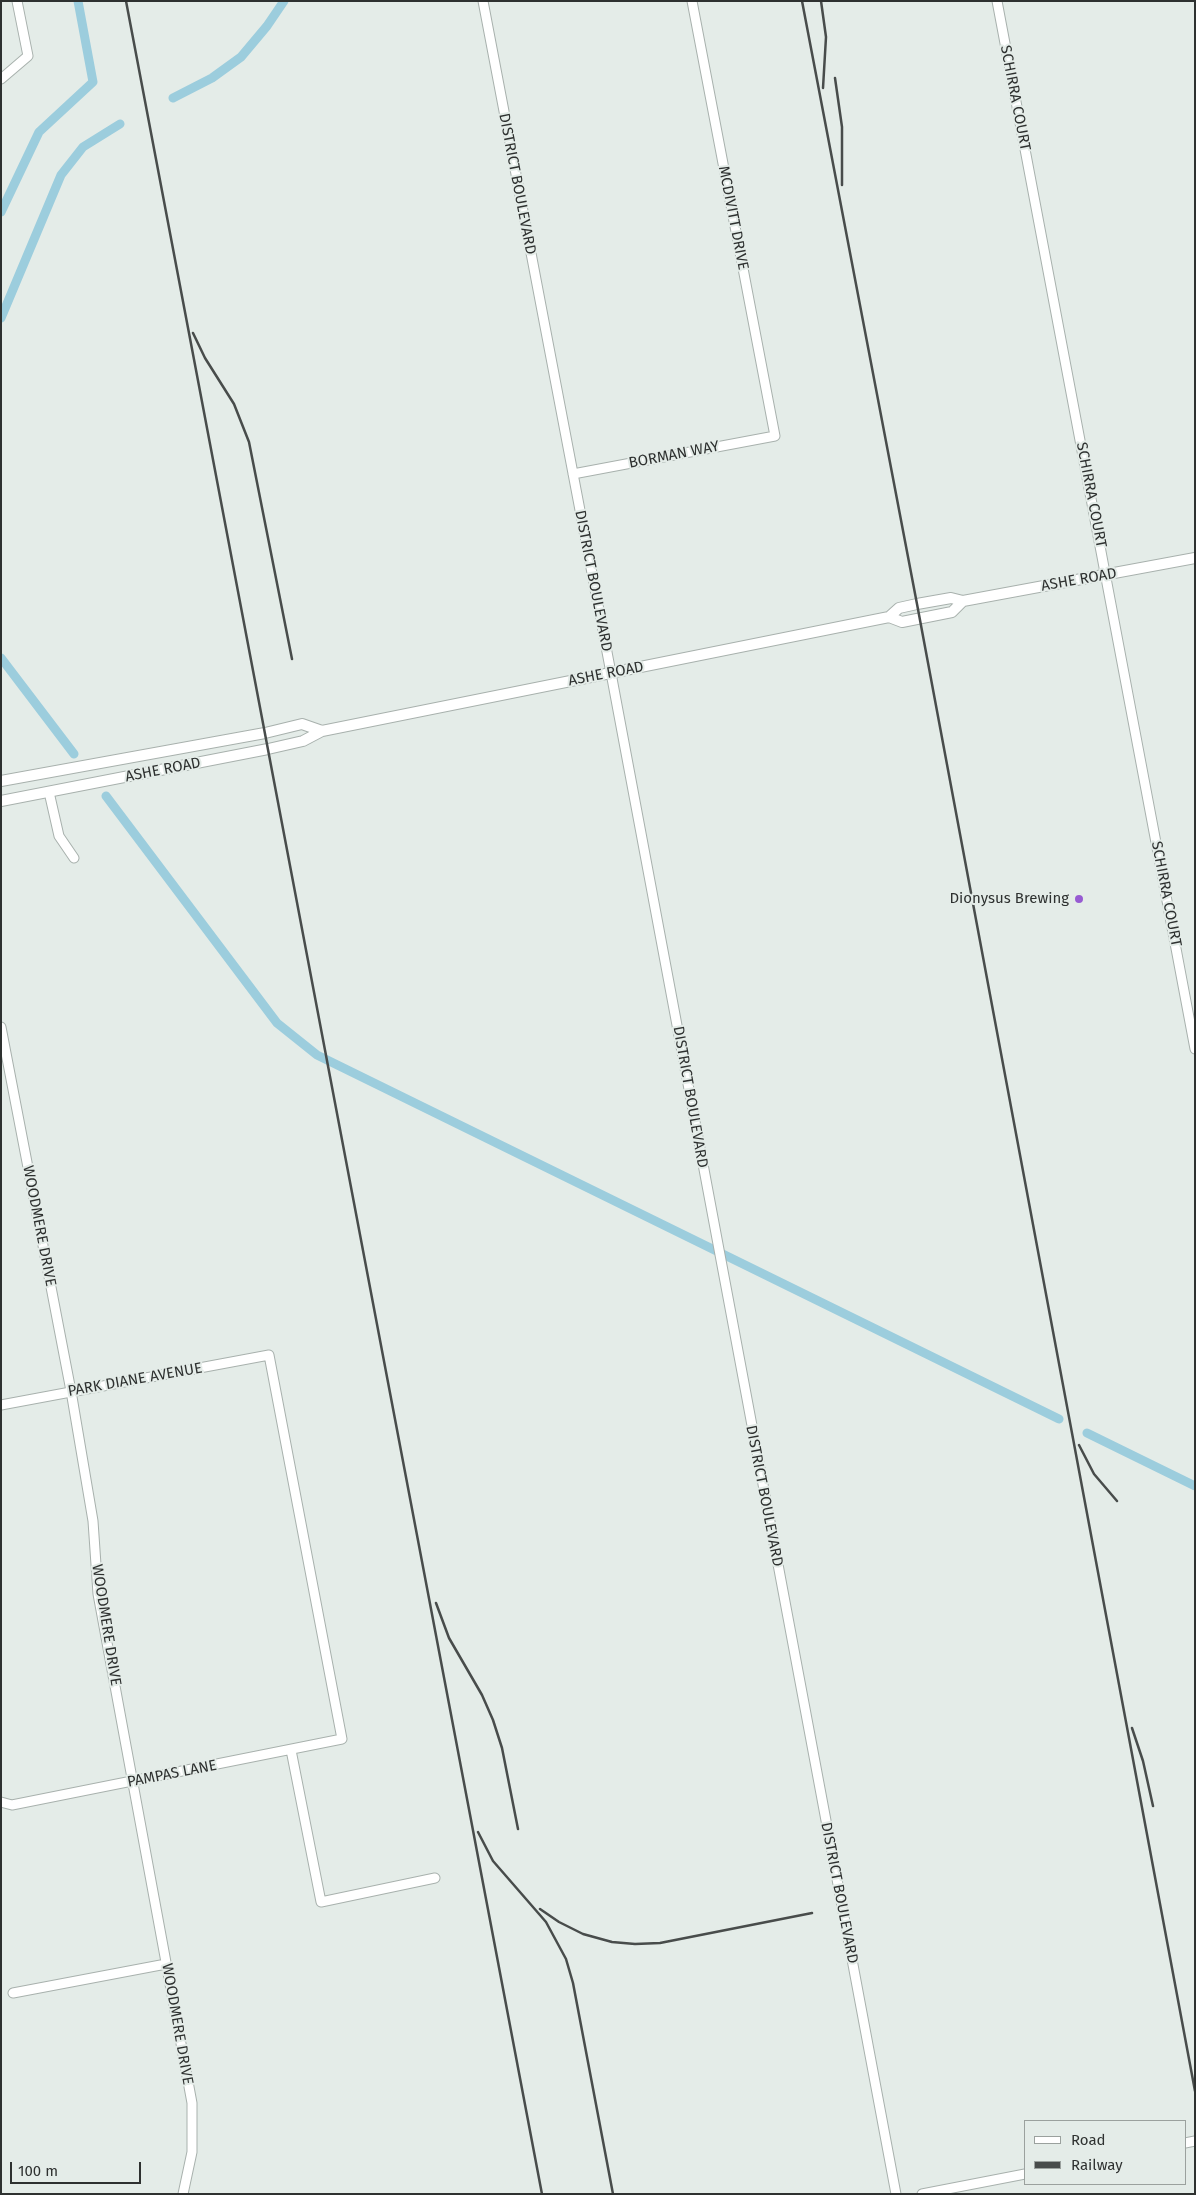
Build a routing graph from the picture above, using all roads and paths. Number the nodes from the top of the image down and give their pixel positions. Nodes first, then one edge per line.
1 (17, 1) edge
2 (483, 1) edge
3 (692, 1) edge
4 (996, 1) edge
5 (1, 79) edge
6 (775, 436) joint
7 (573, 474) junction
8 (1195, 558) edge
9 (1106, 575) junction
10 (963, 601) junction
11 (889, 617) junction
12 (611, 672) junction
13 (322, 731) junction
14 (1, 781) edge
15 (49, 792) junction
16 (1, 801) edge
17 (74, 858) dead end
18 (1, 1027) edge
19 (1195, 1049) edge
20 (71, 1391) junction
21 (1, 1405) edge
22 (342, 1739) joint
23 (291, 1750) junction
24 (133, 1782) junction
25 (1, 1802) edge
26 (436, 1878) dead end
27 (166, 1964) junction
28 (13, 1994) dead end
29 (1024, 2174) edge
30 (183, 2194) edge
31 (896, 2194) edge
32 (922, 2194) edge

1 - 5 street
2 - 7 street, DISTRICT BOULEVARD
3 - 6 street, MCDIVITT DRIVE
4 - 9 street, SCHIRRA COURT
6 - 7 street, BORMAN WAY
7 - 12 street, DISTRICT BOULEVARD
8 - 9 street, ASHE ROAD
9 - 10 street, ASHE ROAD
9 - 19 street, SCHIRRA COURT
10 - 11 street, ASHE ROAD
10 - 11 street, ASHE ROAD
11 - 12 street, ASHE ROAD
12 - 13 street, ASHE ROAD
12 - 31 street, DISTRICT BOULEVARD
13 - 14 street, ASHE ROAD
13 - 15 street, ASHE ROAD
15 - 16 street, ASHE ROAD
15 - 17 street
18 - 20 street, WOODMERE DRIVE
20 - 21 street, PARK DIANE AVENUE
20 - 22 street, PARK DIANE AVENUE
20 - 24 street, WOODMERE DRIVE
22 - 23 street, PAMPAS LANE
23 - 24 street, PAMPAS LANE
23 - 26 street
24 - 25 street, PAMPAS LANE
24 - 27 street, WOODMERE DRIVE
27 - 28 street
27 - 30 street, WOODMERE DRIVE
29 - 32 street

